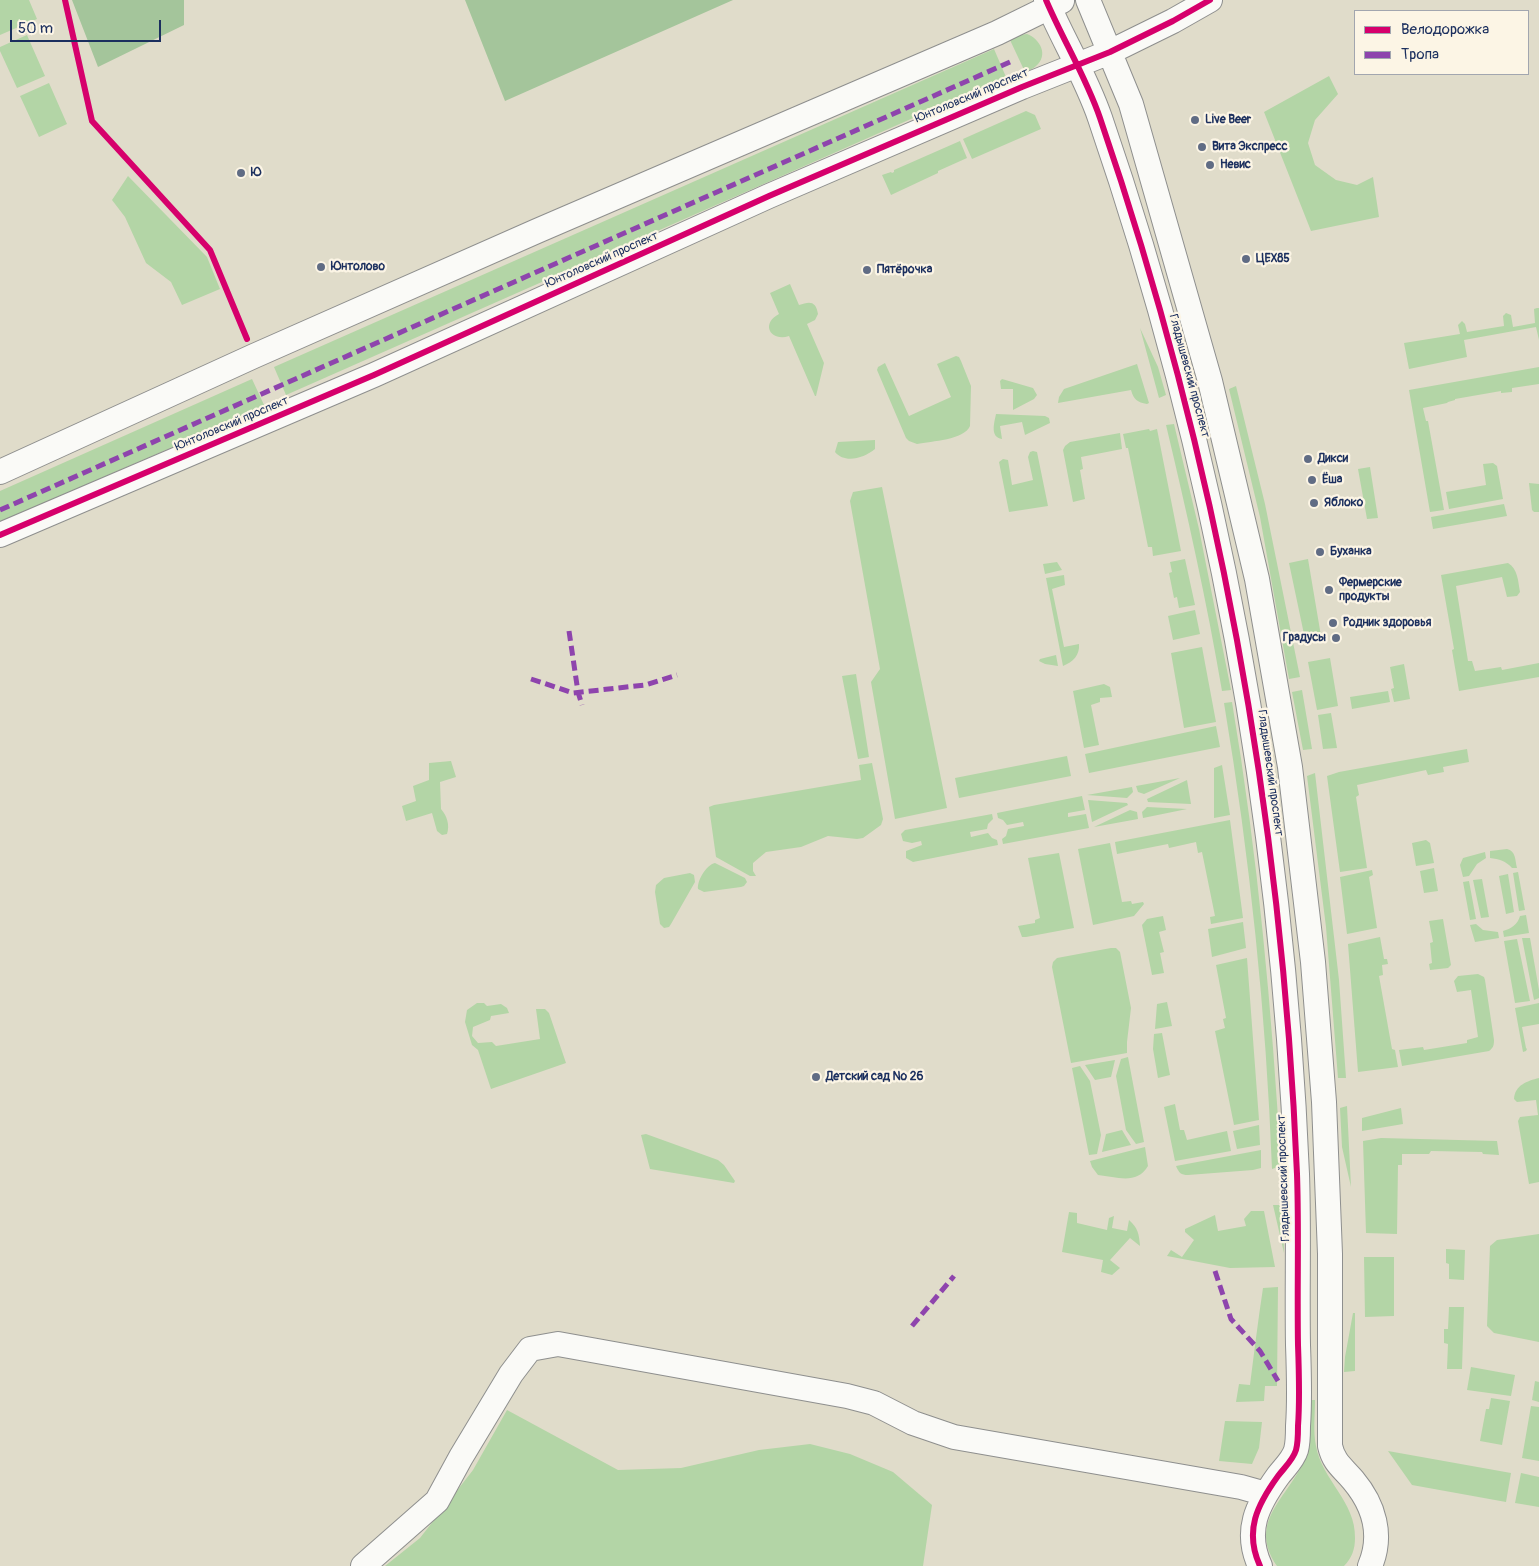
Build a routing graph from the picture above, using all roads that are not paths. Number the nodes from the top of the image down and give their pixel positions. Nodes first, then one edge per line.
1 (1088, 0) edge
2 (1210, 0) edge
3 (1053, 2) edge
4 (1110, 52) junction
5 (1077, 65) junction
6 (0, 472) edge
7 (0, 535) edge
8 (1266, 1494) junction
9 (363, 1566) edge
10 (1260, 1566) edge
11 (1370, 1566) edge

1 - 4 street, Гладышевский проспект
2 - 4 street, Юнтоловский проспект
3 - 5 street, Гладышевский проспект
3 - 6 street
4 - 5 street, Юнтоловский проспект
4 - 11 street, Гладышевский проспект
5 - 7 street, Юнтоловский проспект
5 - 8 street, Гладышевский проспект
8 - 9 street
8 - 10 street, Гладышевский проспект

